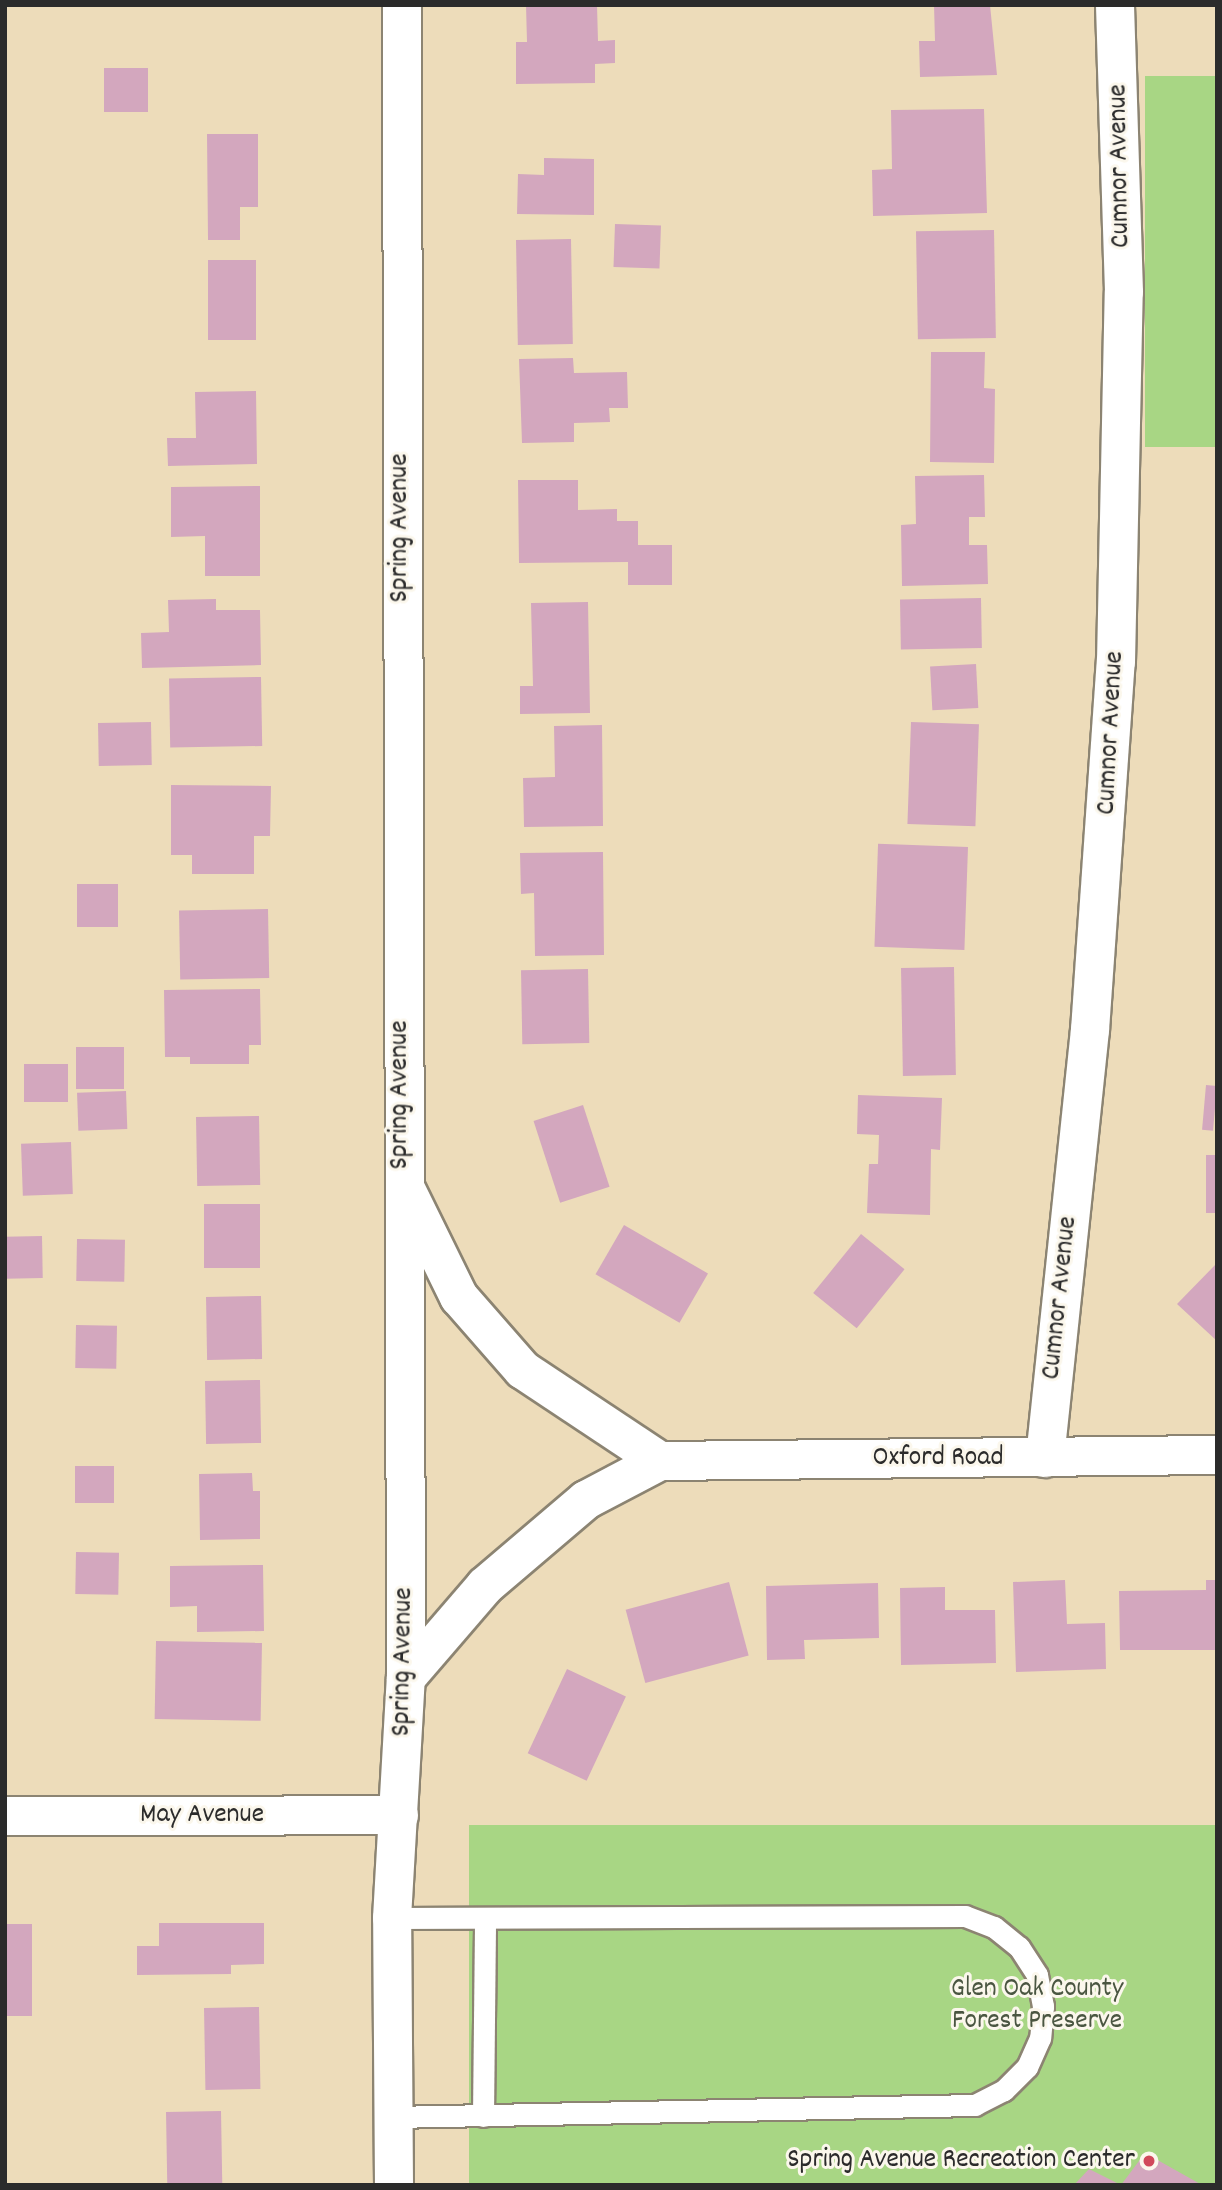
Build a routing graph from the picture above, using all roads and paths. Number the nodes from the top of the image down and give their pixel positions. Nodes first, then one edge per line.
1 (401, 5) edge
2 (1115, 5) edge
3 (401, 1179) junction
4 (1217, 1455) edge
5 (1045, 1458) junction
6 (660, 1461) junction
7 (406, 1678) junction
8 (399, 1815) junction
9 (5, 1816) edge
10 (392, 1918) junction
11 (485, 1918) junction
12 (484, 2116) junction
13 (394, 2117) junction
14 (394, 2185) edge

1 - 3 street, Spring Avenue
2 - 5 street, Cumnor Avenue
3 - 6 street
3 - 7 street, Spring Avenue
4 - 5 street, Oxford Road
5 - 6 street, Oxford Road
6 - 7 street, Oxford Road
7 - 8 street, Spring Avenue
8 - 9 street, May Avenue
8 - 10 street, Spring Avenue
10 - 11 lane
10 - 13 street, Spring Avenue
11 - 12 lane
11 - 12 lane
12 - 13 lane
13 - 14 street, Spring Avenue

